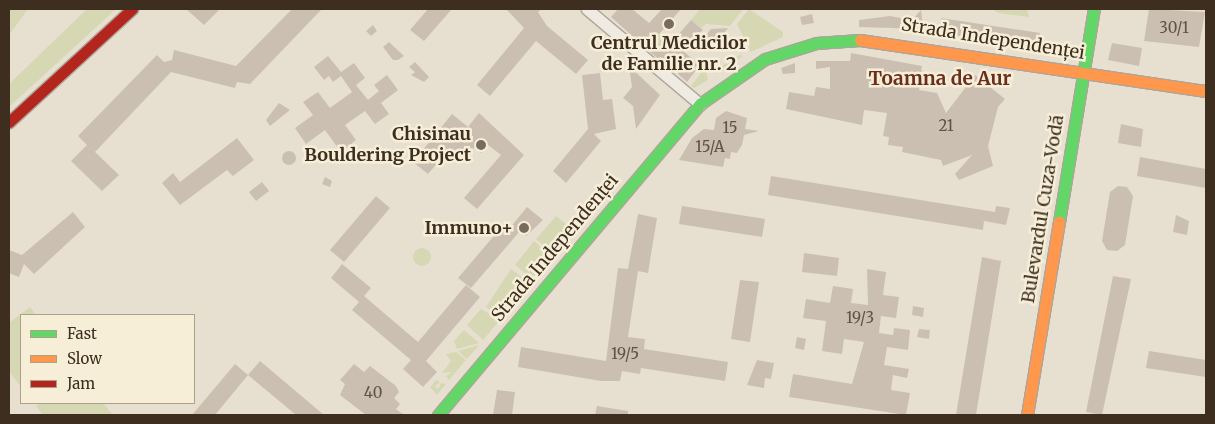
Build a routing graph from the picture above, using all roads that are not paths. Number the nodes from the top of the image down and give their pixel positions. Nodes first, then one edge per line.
1 (132, 9) edge
2 (587, 9) edge
3 (1094, 9) edge
4 (1083, 71) junction
5 (1206, 91) edge
6 (700, 104) junction
7 (9, 122) edge
8 (438, 415) edge
9 (1027, 415) edge

1 - 7 main road
2 - 6 street
3 - 4 main road, Bulevardul Cuza-Vodă
4 - 5 main road, Strada Independenței
4 - 6 main road, Strada Independenței
4 - 9 main road, Bulevardul Cuza-Vodă
6 - 8 main road, Strada Independenței

